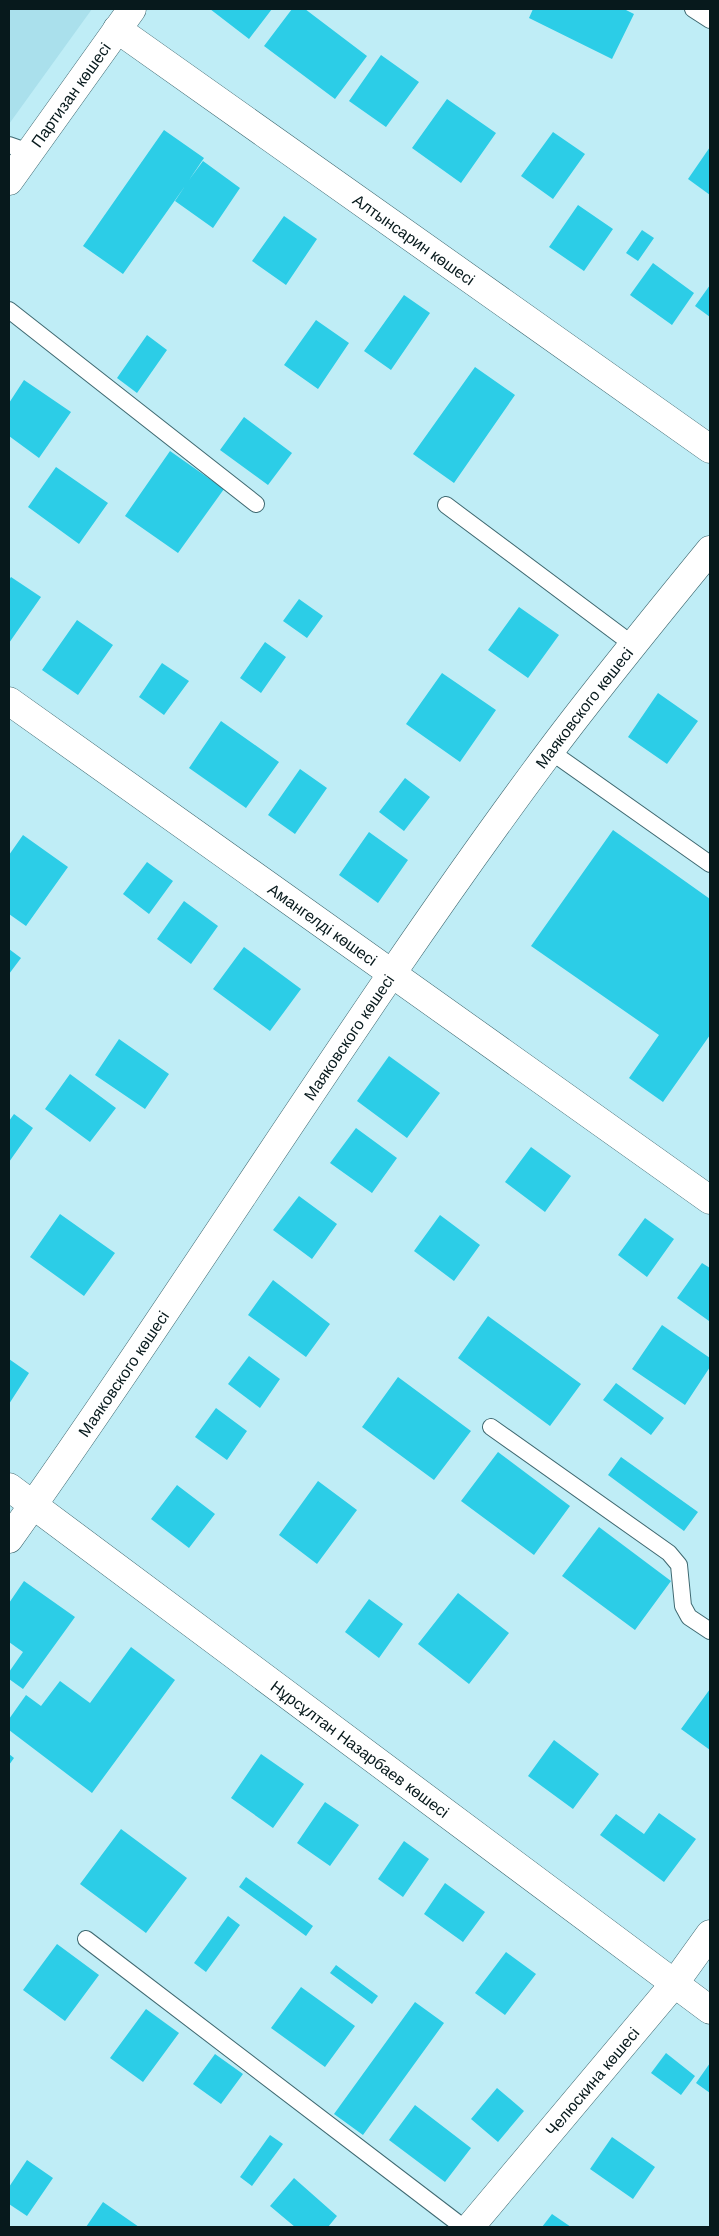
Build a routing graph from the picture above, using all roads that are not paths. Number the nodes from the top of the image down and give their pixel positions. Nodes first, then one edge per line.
1 (693, 9) edge
2 (125, 19) edge
3 (710, 20) edge
4 (19, 148) edge
5 (9, 180) edge
6 (9, 310) edge
7 (710, 449) edge
8 (256, 504) dead end
9 (446, 505) dead end
10 (710, 550) edge
11 (632, 644) junction
12 (9, 701) edge
13 (550, 751) junction
14 (710, 864) edge
15 (392, 974) junction
16 (710, 1200) edge
17 (491, 1427) dead end
18 (9, 1487) edge
19 (34, 1504) junction
20 (9, 1539) edge
21 (710, 1631) edge
22 (710, 1934) edge
23 (86, 1939) dead end
24 (674, 1984) junction
25 (710, 2010) edge
26 (463, 2227) edge
27 (470, 2227) edge

1 - 3 lane
2 - 4 street, Партизан көшесі
2 - 7 street, Алтынсарин көшесі
4 - 5 street, Партизан көшесі
6 - 8 lane
9 - 11 lane
10 - 11 street, Маяковского көшесі
11 - 13 street, Маяковского көшесі
12 - 15 street, Амангелді көшесі
13 - 14 lane
13 - 15 street, Маяковского көшесі
15 - 16 street, Амангелді көшесі
15 - 19 street, Маяковского көшесі
17 - 21 lane
18 - 19 street, Нұрсұлтан Назарбаев көшесі
19 - 20 street, Маяковского көшесі
19 - 24 street, Нұрсұлтан Назарбаев көшесі
22 - 24 street, Челюскина көшесі
23 - 26 lane
24 - 25 street, Нұрсұлтан Назарбаев көшесі
24 - 27 street, Челюскина көшесі

